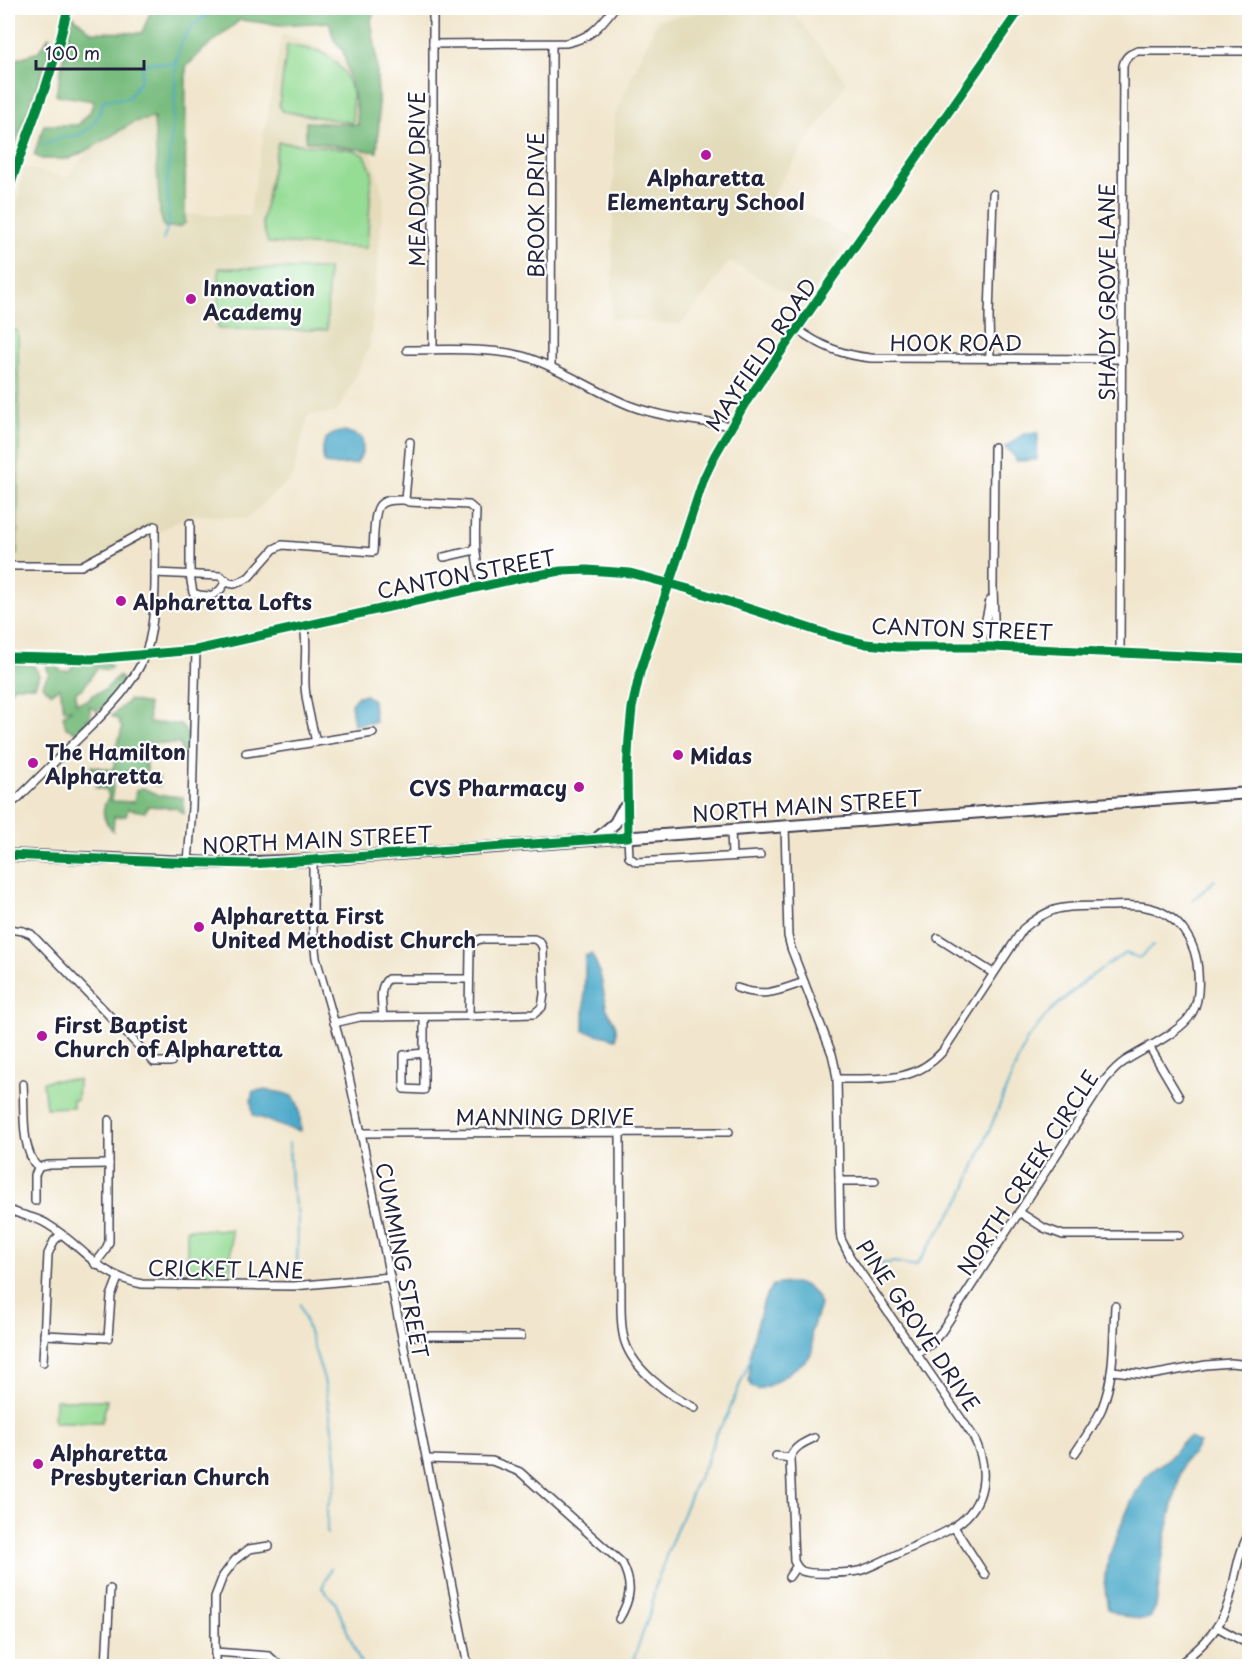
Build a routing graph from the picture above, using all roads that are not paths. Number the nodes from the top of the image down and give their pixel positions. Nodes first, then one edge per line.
1 (68, 8) edge
2 (432, 8) edge
3 (614, 8) edge
4 (1021, 8) edge
5 (432, 44) junction
6 (552, 44) junction
7 (1250, 51) edge
8 (8, 194) edge
9 (993, 194) dead end
10 (797, 329) junction
11 (407, 350) dead end
12 (433, 350) junction
13 (990, 359) junction
14 (1122, 359) junction
15 (551, 367) junction
16 (730, 426) junction
17 (410, 442) dead end
18 (994, 447) dead end
19 (405, 500) junction
20 (190, 523) dead end
21 (475, 550) junction
22 (444, 557) dead end
23 (8, 566) edge
24 (155, 573) junction
25 (190, 575) junction
26 (226, 580) junction
27 (669, 583) junction
28 (483, 586) junction
29 (993, 588) junction
30 (304, 625) junction
31 (984, 626) junction
32 (994, 626) junction
33 (982, 647) junction
34 (994, 647) junction
35 (196, 650) junction
36 (1120, 652) junction
37 (144, 656) junction
38 (8, 657) edge
39 (1250, 659) edge
40 (373, 733) dead end
41 (316, 742) junction
42 (246, 753) dead end
43 (1250, 793) edge
44 (9, 803) edge
45 (627, 806) junction
46 (785, 826) junction
47 (731, 830) junction
48 (628, 837) junction
49 (596, 840) junction
50 (8, 855) edge
51 (760, 855) dead end
52 (732, 856) junction
53 (313, 860) junction
54 (188, 862) junction
55 (8, 929) edge
56 (938, 938) dead end
57 (993, 973) junction
58 (469, 979) junction
59 (804, 982) junction
60 (736, 988) dead end
61 (469, 1016) junction
62 (383, 1017) junction
63 (424, 1017) junction
64 (334, 1023) junction
65 (1149, 1046) junction
66 (424, 1053) junction
67 (171, 1062) dead end
68 (837, 1079) junction
69 (23, 1084) dead end
70 (1179, 1097) dead end
71 (109, 1120) dead end
72 (729, 1132) dead end
73 (361, 1133) junction
74 (620, 1133) junction
75 (109, 1164) junction
76 (38, 1168) junction
77 (839, 1181) junction
78 (875, 1181) dead end
79 (35, 1201) dead end
80 (9, 1210) edge
81 (1019, 1212) junction
82 (60, 1234) junction
83 (1179, 1234) dead end
84 (95, 1264) junction
85 (390, 1277) junction
86 (117, 1278) junction
87 (1114, 1305) dead end
88 (44, 1335) junction
89 (402, 1336) junction
90 (521, 1336) dead end
91 (917, 1354) junction
92 (43, 1362) dead end
93 (1250, 1365) edge
94 (1112, 1371) junction
95 (695, 1408) dead end
96 (814, 1438) dead end
97 (1075, 1453) dead end
98 (776, 1456) dead end
99 (790, 1458) junction
100 (427, 1460) junction
101 (954, 1527) junction
102 (1250, 1532) edge
103 (269, 1546) dead end
104 (796, 1567) junction
105 (985, 1575) dead end
106 (789, 1576) dead end
107 (8, 1587) edge
108 (110, 1589) dead end
109 (8, 1592) edge
110 (619, 1619) dead end
111 (1217, 1627) junction
112 (1250, 1645) edge
113 (215, 1653) junction
114 (278, 1664) dead end
115 (106, 1666) edge
116 (215, 1666) edge
117 (468, 1666) edge
118 (1177, 1666) edge

1 - 8 street
2 - 5 street, MEADOW DRIVE
3 - 6 street
4 - 10 street, MAYFIELD ROAD
5 - 6 street
5 - 12 street, MEADOW DRIVE
6 - 15 street, BROOK DRIVE
7 - 14 street, SHADY GROVE LANE
9 - 13 street
10 - 13 street, HOOK ROAD
10 - 16 street, MAYFIELD ROAD
11 - 12 street
12 - 15 street
13 - 14 street, HOOK ROAD
14 - 36 street, SHADY GROVE LANE
15 - 16 street
16 - 27 street, MAYFIELD ROAD
17 - 19 street
18 - 29 street
19 - 21 street
19 - 26 street
20 - 25 street
21 - 22 street
21 - 28 street
23 - 24 street
24 - 25 street
24 - 37 street
25 - 26 street
25 - 26 street
27 - 28 street, CANTON STREET
27 - 33 street, CANTON STREET
27 - 45 street, MAYFIELD ROAD
28 - 30 street, CANTON STREET
29 - 31 street
29 - 32 street
30 - 35 street, CANTON STREET
30 - 41 street
31 - 32 street
31 - 33 street
32 - 34 street
33 - 34 street, CANTON STREET
34 - 36 street, CANTON STREET
35 - 37 street, CANTON STREET
35 - 54 street
36 - 39 street, CANTON STREET
37 - 38 street, CANTON STREET
37 - 44 street
40 - 41 street
41 - 42 street
43 - 46 main road, NORTH MAIN STREET
45 - 48 street, MAYFIELD ROAD
45 - 49 main road
46 - 47 main road, NORTH MAIN STREET
46 - 59 street, PINE GROVE DRIVE
47 - 48 main road, NORTH MAIN STREET
47 - 52 street
48 - 49 main road, NORTH MAIN STREET
48 - 52 street
49 - 53 main road, NORTH MAIN STREET
50 - 54 main road, NORTH MAIN STREET
51 - 52 street
53 - 54 main road, NORTH MAIN STREET
53 - 64 street, CUMMING STREET
55 - 67 street
56 - 57 street
57 - 65 street, NORTH CREEK CIRCLE
57 - 68 street, NORTH CREEK CIRCLE
58 - 61 street
58 - 61 street
58 - 62 street
59 - 60 street
59 - 68 street, PINE GROVE DRIVE
61 - 63 street
62 - 63 street
62 - 64 street
63 - 66 street
64 - 73 street, CUMMING STREET
65 - 70 street
65 - 81 street, NORTH CREEK CIRCLE
66 - 66 street
68 - 77 street, PINE GROVE DRIVE
69 - 76 street
71 - 75 street
72 - 74 street, MANNING DRIVE
73 - 74 street, MANNING DRIVE
73 - 85 street, CUMMING STREET
74 - 95 street
75 - 76 street
75 - 84 street
76 - 79 street
77 - 78 street
77 - 91 street, PINE GROVE DRIVE
80 - 82 street, CRICKET LANE
81 - 83 street
81 - 91 street, NORTH CREEK CIRCLE
82 - 84 street, CRICKET LANE
82 - 88 street
84 - 86 street, CRICKET LANE
85 - 86 street, CRICKET LANE
85 - 89 street, CUMMING STREET
86 - 88 street
87 - 94 street
88 - 92 street
89 - 90 street
89 - 100 street, CUMMING STREET
91 - 101 street, PINE GROVE DRIVE
93 - 94 street
94 - 97 street
96 - 99 street
98 - 99 street
99 - 104 street
100 - 110 street
100 - 117 street, CUMMING STREET
101 - 104 street, PINE GROVE DRIVE
101 - 105 street
102 - 111 street
103 - 113 street
104 - 106 street
107 - 109 street
108 - 115 street
111 - 112 street
111 - 118 street
113 - 114 street
113 - 116 street

